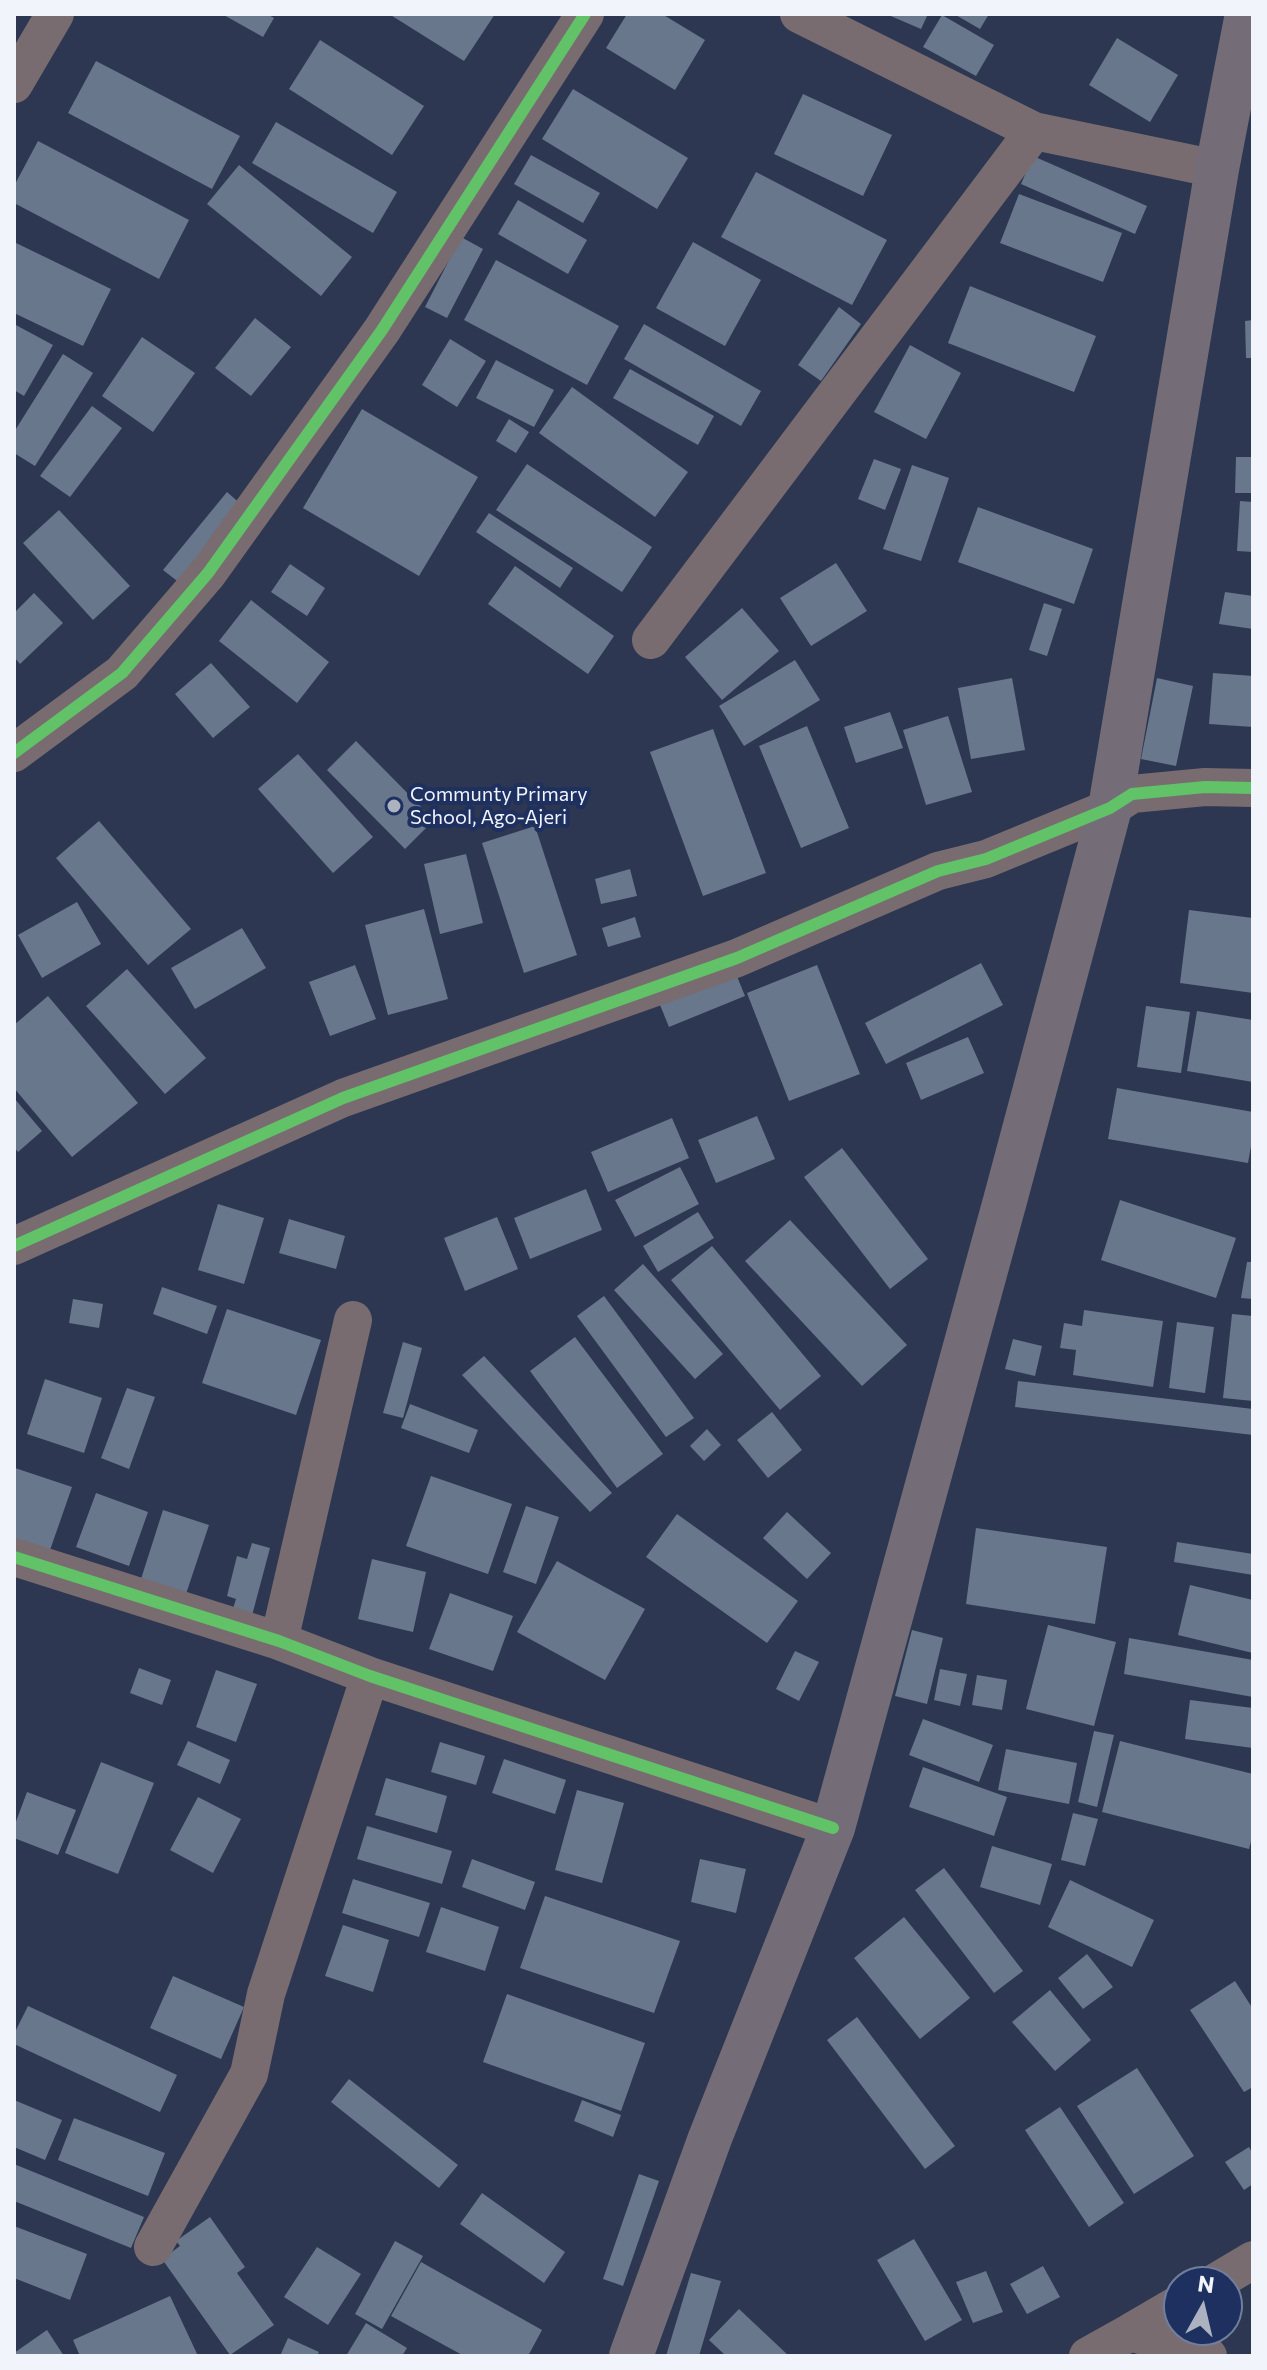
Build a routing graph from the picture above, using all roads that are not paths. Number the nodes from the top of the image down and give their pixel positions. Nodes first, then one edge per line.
1 (55, 14) edge
2 (585, 14) edge
3 (799, 14) edge
4 (1247, 14) edge
5 (14, 84) edge
6 (1034, 131) junction
7 (1217, 169) junction
8 (651, 640) dead end
9 (14, 753) edge
10 (1253, 788) edge
11 (1110, 808) junction
12 (14, 1246) edge
13 (353, 1320) dead end
14 (14, 1557) edge
15 (279, 1641) junction
16 (370, 1676) junction
17 (833, 1828) junction
18 (153, 2247) dead end
19 (1163, 2313) edge
20 (1131, 2332) junction
21 (631, 2356) edge
22 (1088, 2356) edge
23 (1208, 2356) edge

1 - 5 street
2 - 9 street
3 - 6 street
4 - 7 main road
6 - 7 street
6 - 8 street
7 - 11 main road
10 - 11 street
11 - 12 street
11 - 17 main road
13 - 15 street
14 - 15 street
15 - 16 street
16 - 17 street
16 - 18 street
17 - 21 main road
19 - 20 street
20 - 22 street
20 - 23 street

